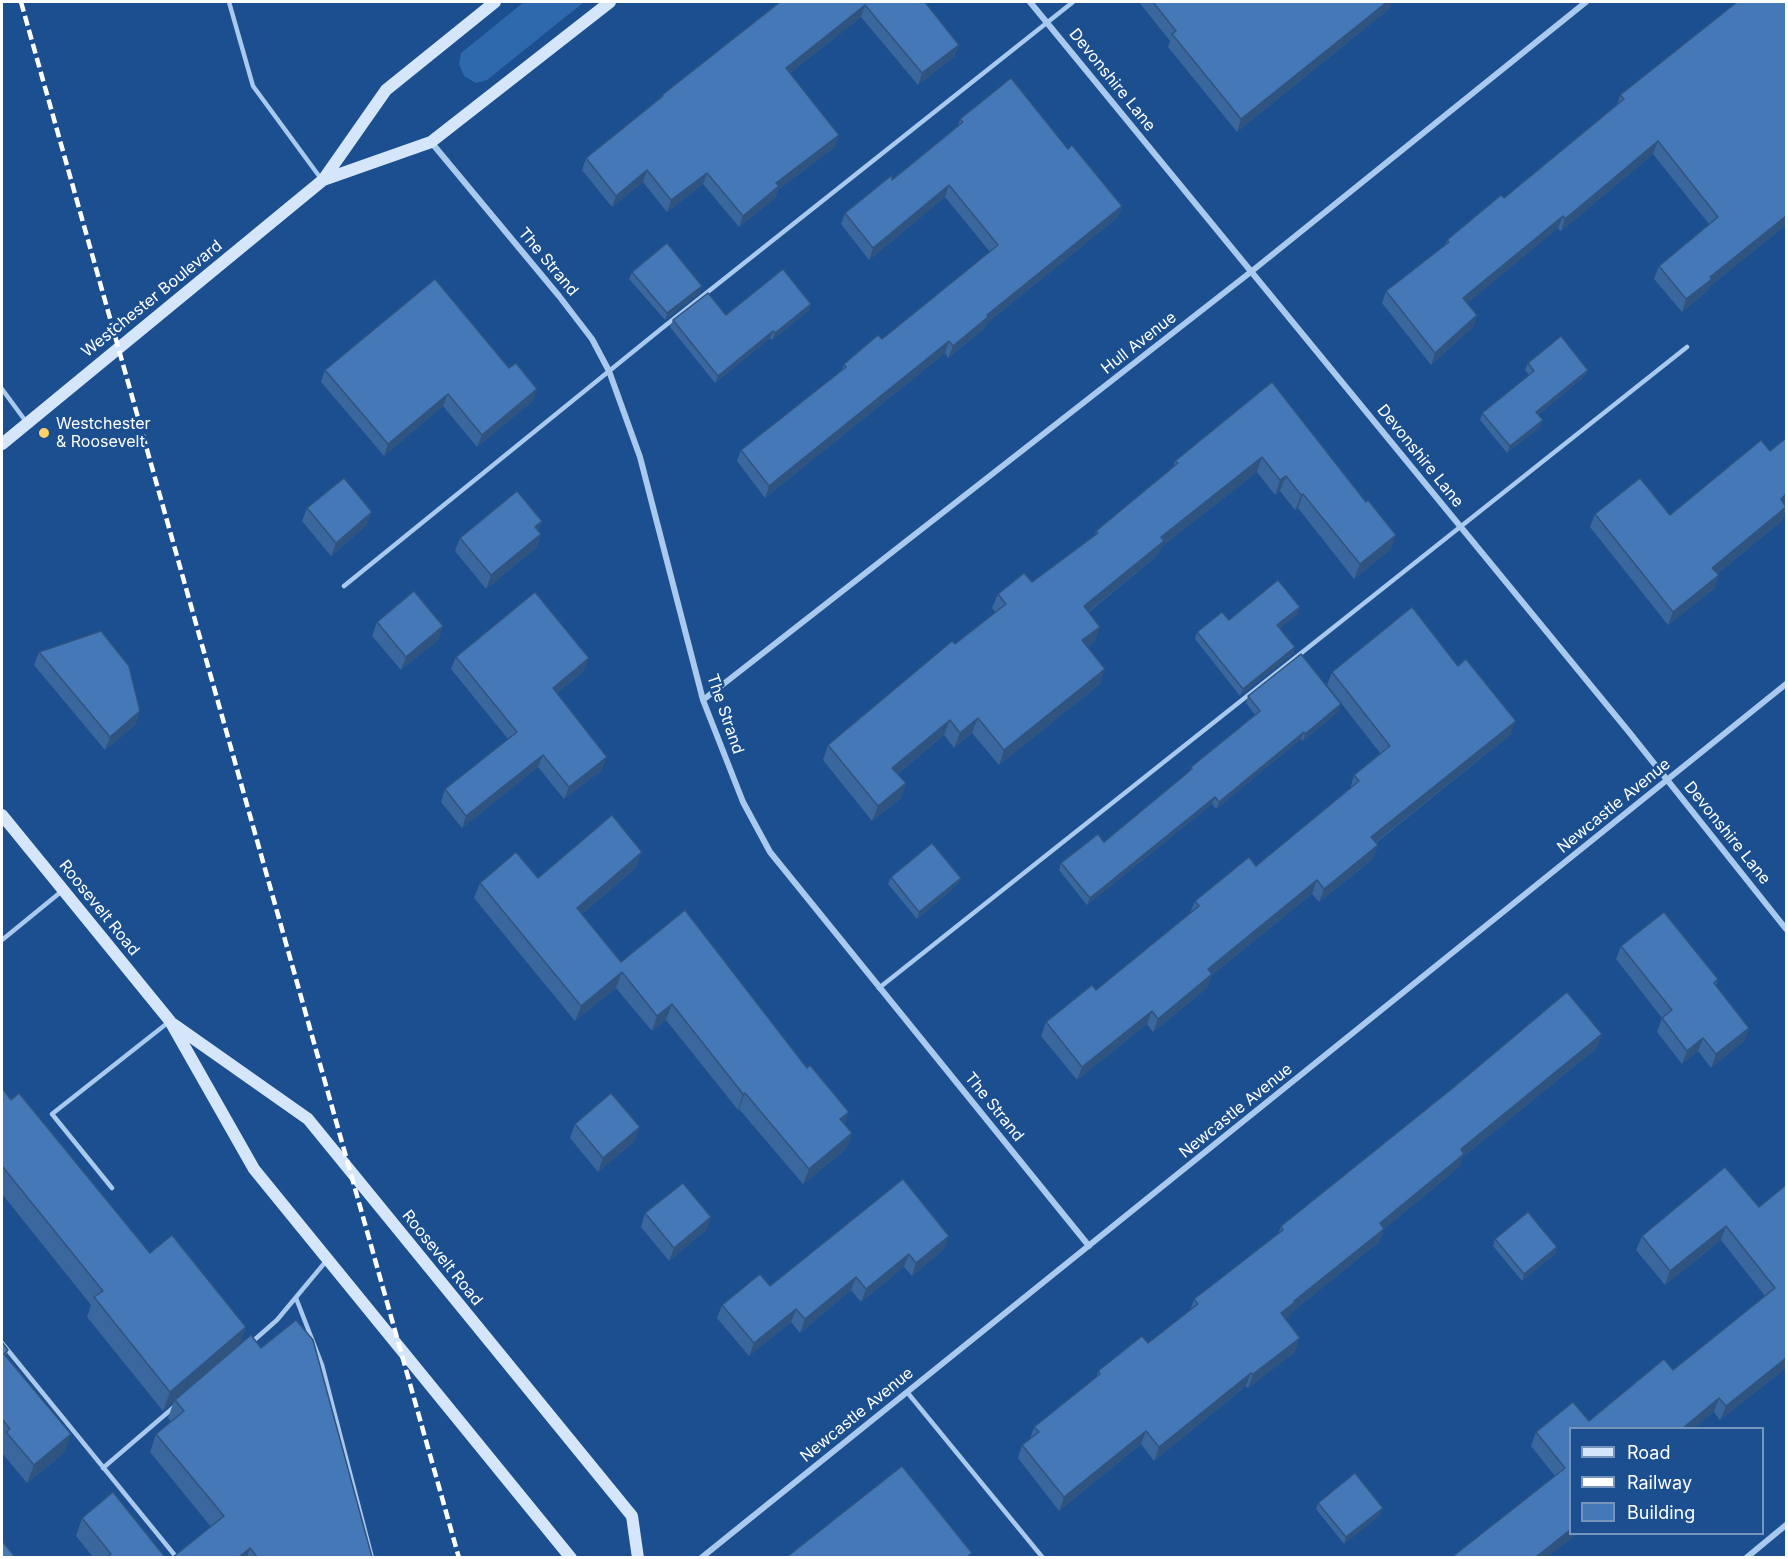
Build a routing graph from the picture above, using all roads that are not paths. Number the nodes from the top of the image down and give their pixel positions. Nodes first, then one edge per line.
1 (229, 2) edge
2 (495, 2) edge
3 (610, 2) edge
4 (1030, 2) edge
5 (1073, 2) edge
6 (1586, 2) edge
7 (1047, 22) junction
8 (430, 142) junction
9 (323, 180) junction
10 (1252, 272) junction
11 (1687, 347) dead end
12 (609, 371) junction
13 (2, 389) edge
14 (27, 423) junction
15 (2, 444) edge
16 (1460, 526) junction
17 (344, 586) dead end
18 (1786, 684) edge
19 (703, 699) junction
20 (1668, 780) junction
21 (2, 815) edge
22 (63, 890) junction
23 (1786, 929) edge
24 (2, 940) edge
25 (879, 987) junction
26 (170, 1021) junction
27 (112, 1188) dead end
28 (1089, 1246) junction
29 (328, 1259) junction
30 (296, 1298) junction
31 (2, 1343) edge
32 (242, 1350) edge
33 (907, 1392) junction
34 (182, 1401) edge
35 (103, 1468) junction
36 (1786, 1525) edge
37 (177, 1557) edge
38 (372, 1557) edge
39 (571, 1557) edge
40 (638, 1557) edge
41 (701, 1557) edge
42 (1042, 1557) edge
43 (1746, 1557) edge

1 - 9 lane
2 - 9 main road, Westchester Boulevard
3 - 8 main road, Westchester Boulevard
4 - 7 street, Devonshire Lane
5 - 7 lane
6 - 10 street, Hull Avenue
7 - 10 street, Devonshire Lane
7 - 12 lane
8 - 9 main road, Westchester Boulevard
8 - 12 street, The Strand
9 - 14 main road, Westchester Boulevard
10 - 16 street, Devonshire Lane
10 - 19 street, Hull Avenue
11 - 16 lane
12 - 17 lane
12 - 19 street, The Strand
13 - 14 lane
14 - 15 main road, Westchester Boulevard
16 - 20 street, Devonshire Lane
16 - 25 lane
18 - 20 street, Newcastle Avenue
19 - 25 street, The Strand
20 - 23 street, Devonshire Lane
20 - 28 street, Newcastle Avenue
21 - 22 main road, Roosevelt Road
22 - 24 lane
22 - 26 main road, Roosevelt Road
25 - 28 street, The Strand
26 - 27 lane
26 - 29 main road, Roosevelt Road
26 - 40 main road, Roosevelt Road
28 - 33 street, Newcastle Avenue
29 - 30 lane
29 - 39 main road, Roosevelt Road
30 - 32 lane
30 - 38 lane
31 - 35 lane
33 - 41 street, Newcastle Avenue
33 - 42 lane
34 - 35 lane
35 - 37 lane
36 - 43 street

